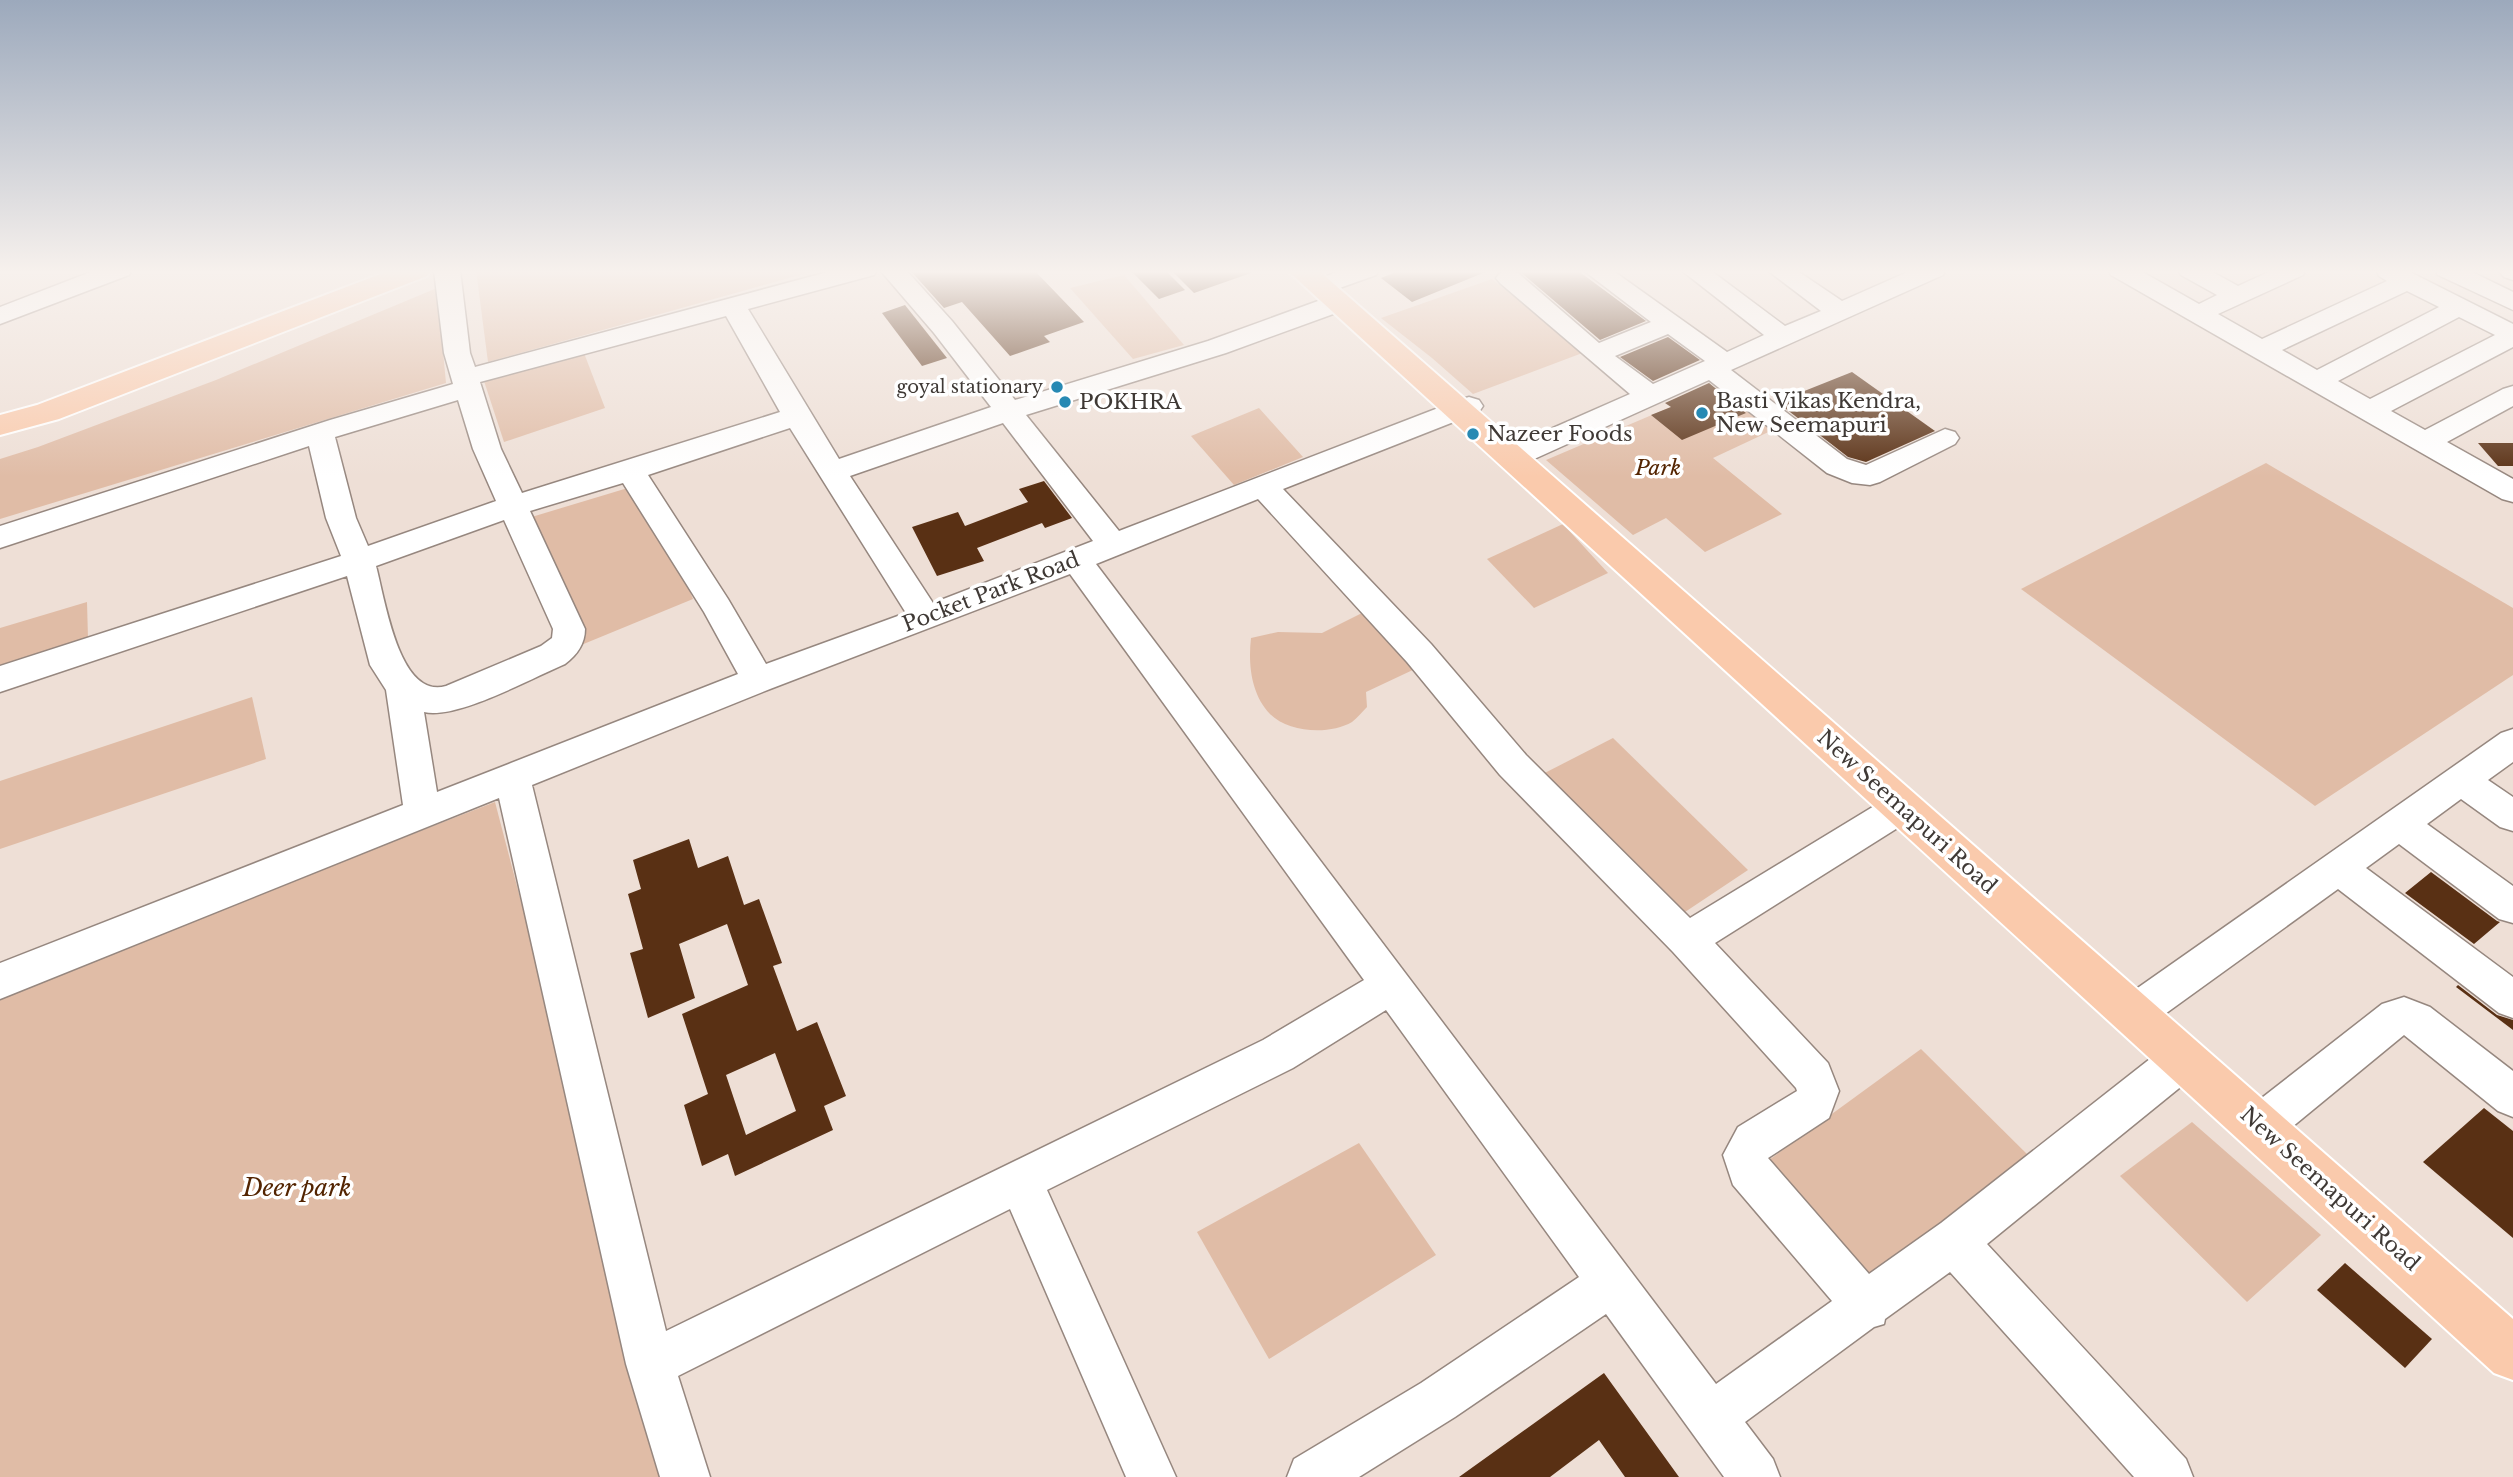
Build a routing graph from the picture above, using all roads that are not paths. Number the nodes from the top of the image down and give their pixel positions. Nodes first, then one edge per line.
1 (182, 339) edge
2 (228, 339) edge
3 (455, 339) edge
4 (622, 339) edge
5 (752, 339) edge
6 (952, 339) edge
7 (1230, 339) edge
8 (1385, 339) edge
9 (1579, 339) edge
10 (1633, 339) edge
11 (1687, 339) edge
12 (1779, 339) edge
13 (2241, 339) edge
14 (2281, 339) edge
15 (2398, 339) edge
16 (2506, 339) edge
17 (2261, 350) junction
18 (1596, 354) junction
19 (1718, 366) junction
20 (2317, 381) junction
21 (467, 383) junction
22 (2513, 395) edge
23 (1650, 396) junction
24 (0, 405) edge
25 (1463, 408) junction
26 (1008, 411) junction
27 (2370, 411) junction
28 (797, 416) junction
29 (0, 425) edge
30 (320, 433) junction
31 (1945, 438) dead end
32 (2425, 442) junction
33 (1522, 453) junction
34 (630, 471) junction
35 (833, 472) junction
36 (1263, 486) junction
37 (2513, 492) edge
38 (512, 506) junction
39 (0, 537) edge
40 (1113, 545) junction
41 (1076, 559) junction
42 (359, 561) junction
43 (926, 618) junction
44 (0, 679) edge
45 (758, 680) junction
46 (403, 688) junction
47 (2513, 743) edge
48 (513, 779) junction
49 (2461, 780) junction
50 (1902, 807) junction
51 (423, 814) junction
52 (2513, 816) edge
53 (2399, 824) junction
54 (2338, 868) junction
55 (2513, 906) edge
56 (1687, 940) junction
57 (0, 981) edge
58 (1391, 985) junction
59 (2513, 1000) edge
60 (2138, 1010) junction
61 (2184, 1058) junction
62 (2513, 1097) edge
63 (2266, 1122) junction
64 (1021, 1182) junction
65 (1953, 1241) junction
66 (1611, 1283) junction
67 (1867, 1307) junction
68 (2513, 1334) edge
69 (2513, 1354) edge
70 (650, 1364) junction
71 (1711, 1418) junction
72 (685, 1477) edge
73 (1151, 1477) edge
74 (1312, 1477) edge
75 (1755, 1477) edge
76 (2168, 1477) edge

1 - 24 main road
2 - 29 main road
3 - 21 street
4 - 21 street
5 - 28 street
6 - 26 street
7 - 26 street
8 - 25 main road, New Seemapuri Road
9 - 18 street
10 - 18 street
11 - 19 street
12 - 19 street
13 - 17 street
14 - 17 street
15 - 20 street
16 - 27 street
17 - 20 street
18 - 23 street
19 - 23 street
19 - 31 street
20 - 27 street
21 - 30 street
21 - 38 street
22 - 32 street
23 - 33 street
25 - 33 main road, New Seemapuri Road
25 - 36 street, Pocket Park Road
25 - 50 main road, New Seemapuri Road
26 - 35 street
26 - 40 street
27 - 32 street
28 - 34 street
28 - 35 street
30 - 39 street
30 - 42 street
32 - 37 street
33 - 60 main road, New Seemapuri Road
34 - 38 street
34 - 45 street
35 - 43 street
36 - 40 street, Pocket Park Road
36 - 56 street
38 - 42 street
38 - 46 street
40 - 41 street, Pocket Park Road
41 - 43 street, Pocket Park Road
41 - 58 street
42 - 44 street
42 - 46 street
43 - 45 street, Pocket Park Road
45 - 48 street, Pocket Park Road
46 - 51 street
47 - 49 street
48 - 51 street, Pocket Park Road
48 - 70 street
49 - 52 street
49 - 53 street
50 - 56 street
50 - 60 main road, New Seemapuri Road
51 - 57 street, Pocket Park Road
53 - 54 street
53 - 55 street
54 - 59 street
54 - 60 street
56 - 67 street
58 - 64 street
58 - 66 street
60 - 61 main road, New Seemapuri Road
60 - 63 main road, New Seemapuri Road
61 - 63 main road, New Seemapuri Road
61 - 65 street
62 - 63 street
63 - 68 main road, New Seemapuri Road
63 - 69 main road, New Seemapuri Road
64 - 70 street
64 - 73 street
65 - 67 street
65 - 76 street
66 - 71 street
66 - 74 street
67 - 71 street
70 - 72 street
71 - 75 street

